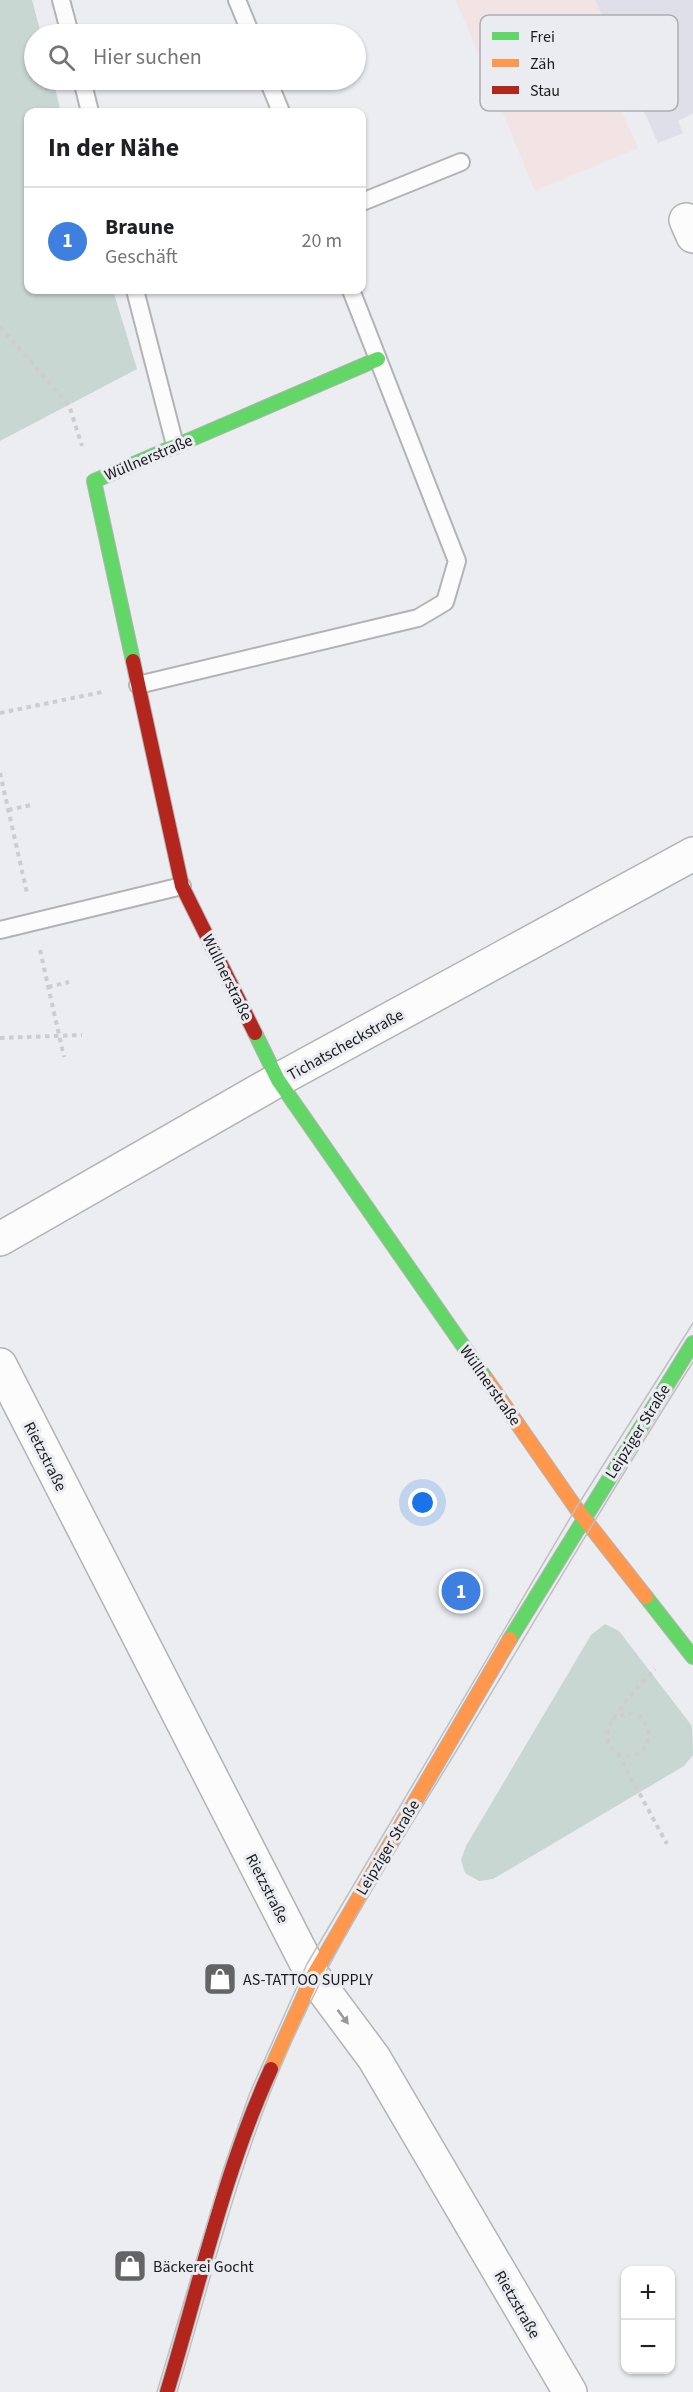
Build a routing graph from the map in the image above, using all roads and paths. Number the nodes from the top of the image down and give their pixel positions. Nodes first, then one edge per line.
1 (61, 0) edge
2 (237, 0) edge
3 (67, 24) edge
4 (247, 24) edge
5 (84, 90) edge
6 (272, 90) edge
7 (89, 108) edge
8 (279, 108) edge
9 (460, 162) dead end
10 (366, 200) edge
11 (136, 294) edge
12 (353, 294) edge
13 (0, 327) edge
14 (378, 359) junction
15 (175, 446) junction
16 (94, 481) junction
17 (138, 685) junction
18 (0, 713) edge
19 (31, 805) dead end
20 (8, 810) dead end
21 (693, 854) edge
22 (182, 886) junction
23 (0, 930) edge
24 (69, 982) dead end
25 (48, 987) dead end
26 (82, 1035) dead end
27 (0, 1038) edge
28 (278, 1080) junction
29 (0, 1239) edge
30 (693, 1343) edge
31 (0, 1365) edge
32 (583, 1517) junction
33 (682, 1644) junction
34 (693, 1657) edge
35 (612, 1720) junction
36 (618, 1754) junction
37 (668, 1844) dead end
38 (313, 1976) junction
39 (167, 2392) edge
40 (570, 2392) edge

1 - 3 lane
2 - 4 lane
5 - 7 lane
6 - 8 lane
9 - 10 lane
11 - 15 lane
12 - 14 lane
13 - 16 path
14 - 15 street, Wüllnerstraße
14 - 17 lane
15 - 16 street, Wüllnerstraße
16 - 17 street, Wüllnerstraße
17 - 18 path
17 - 22 street, Wüllnerstraße
19 - 20 path
21 - 28 street, Tichatscheckstraße
22 - 23 lane
22 - 28 street, Wüllnerstraße
24 - 25 path
26 - 27 path
28 - 29 street, Tichatscheckstraße
28 - 32 street, Wüllnerstraße
30 - 32 street, Leipziger Straße
31 - 38 street, Rietzstraße
32 - 33 street, Wüllnerstraße
32 - 38 street, Leipziger Straße
33 - 34 street, Wüllnerstraße
33 - 35 path
35 - 36 path
35 - 36 path
36 - 37 path
38 - 39 street, Leipziger Straße
38 -> 40 street, Rietzstraße

